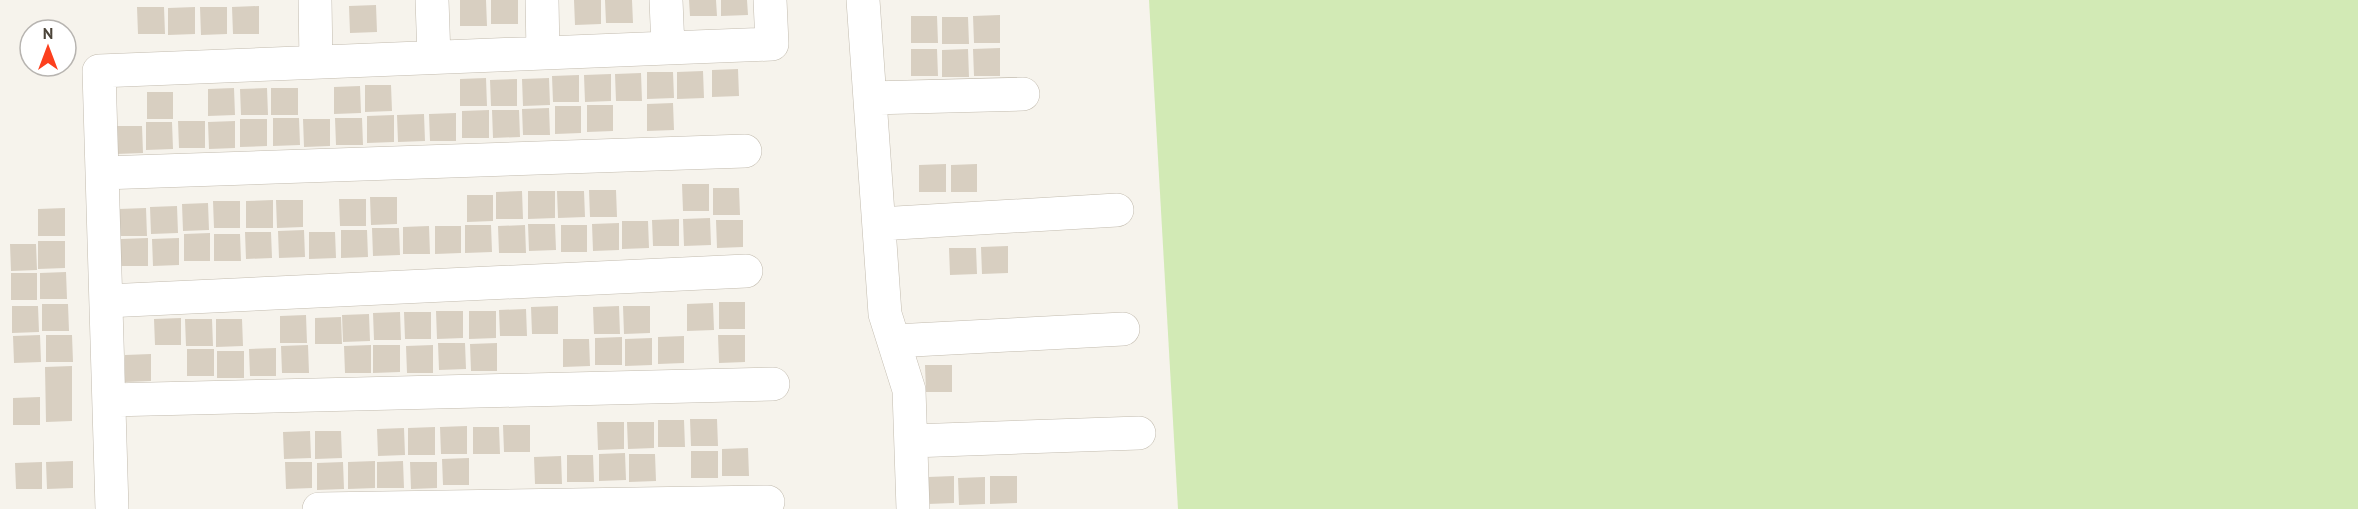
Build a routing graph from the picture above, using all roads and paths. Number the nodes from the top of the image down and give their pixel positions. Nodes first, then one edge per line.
1 (315, 0) edge
2 (432, 0) edge
3 (542, 0) edge
4 (666, 0) edge
5 (770, 0) edge
6 (863, 0) edge
7 (668, 48) junction
8 (543, 53) junction
9 (434, 57) junction
10 (316, 62) junction
11 (1023, 94) dead end
12 (870, 98) junction
13 (745, 151) dead end
14 (102, 173) junction
15 (1117, 210) dead end
16 (879, 224) junction
17 (746, 272) dead end
18 (106, 301) junction
19 (1124, 329) dead end
20 (894, 341) junction
21 (773, 384) dead end
22 (109, 400) junction
23 (1139, 433) dead end
24 (911, 441) junction
25 (768, 502) dead end
26 (656, 506) edge
27 (112, 509) edge
28 (319, 509) edge
29 (913, 509) edge

1 - 10 street
2 - 9 street
3 - 8 street
4 - 7 street
5 - 7 street
6 - 12 street
7 - 8 street
8 - 9 street
9 - 10 street
10 - 14 street
11 - 12 street
12 - 16 street
13 - 14 street
14 - 18 street
15 - 16 street
16 - 20 street
17 - 18 street
18 - 22 street
19 - 20 street
20 - 24 street
21 - 22 street
22 - 27 street
23 - 24 street
24 - 29 street
25 - 26 street
26 - 28 street

